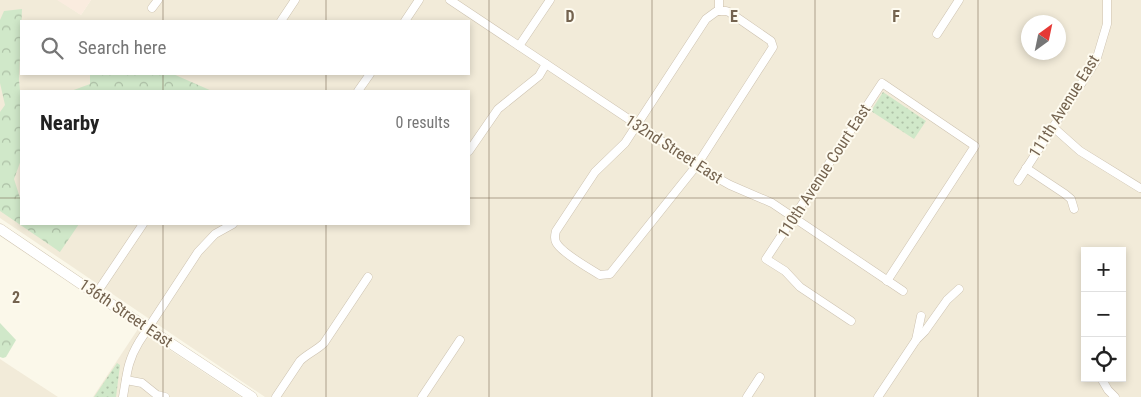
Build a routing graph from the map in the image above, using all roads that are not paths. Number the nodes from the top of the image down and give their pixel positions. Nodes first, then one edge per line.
1 (158, 0) edge
2 (295, 0) edge
3 (419, 0) edge
4 (450, 0) edge
5 (550, 0) edge
6 (719, 0) edge
7 (959, 0) edge
8 (1106, 0) edge
9 (152, 8) dead end
10 (719, 11) junction
11 (282, 20) edge
12 (406, 20) edge
13 (937, 34) dead end
14 (519, 46) junction
15 (546, 64) junction
16 (369, 75) edge
17 (359, 90) edge
18 (636, 124) junction
19 (1053, 127) junction
20 (470, 150) edge
21 (697, 165) junction
22 (1026, 168) junction
23 (1018, 181) dead end
24 (1141, 188) edge
25 (1074, 209) dead end
26 (794, 218) junction
27 (142, 225) edge
28 (232, 225) edge
29 (0, 228) edge
30 (368, 277) dead end
31 (887, 281) junction
32 (959, 289) dead end
33 (903, 291) dead end
34 (96, 294) junction
35 (920, 316) dead end
36 (851, 321) dead end
37 (148, 329) junction
38 (460, 340) dead end
39 (916, 340) junction
40 (760, 378) dead end
41 (126, 380) junction
42 (1103, 382) edge
43 (157, 396) edge
44 (124, 397) edge
45 (252, 397) edge
46 (276, 397) edge
47 (422, 397) edge
48 (747, 397) edge
49 (878, 397) edge
50 (1115, 397) edge

1 - 9 street
2 - 11 street
3 - 12 street
4 - 14 street, 132nd Street East
5 - 14 street
6 - 10 street
7 - 13 street
8 - 19 street, 111th Avenue East
10 - 18 street
10 - 21 street
14 - 15 street, 132nd Street East
15 - 18 street, 132nd Street East
15 - 20 street
16 - 17 street
18 - 21 street, 132nd Street East
18 - 21 street
19 - 22 street, 111th Avenue East
19 - 24 street
21 - 26 street, 132nd Street East
22 - 23 street, 111th Avenue East
22 - 25 street
26 - 31 street, 132nd Street East
26 - 31 street, 110th Avenue Court East
26 - 36 street, 110th Avenue Court East
27 - 34 street
28 - 37 street
29 - 34 street, 136th Street East
30 - 46 street
31 - 33 street, 132nd Street East
32 - 39 street
34 - 37 street, 136th Street East
35 - 39 street
37 - 41 street
37 - 45 street, 136th Street East
38 - 47 street
39 - 49 street
40 - 48 street
41 - 43 street
41 - 44 street
42 - 50 street

